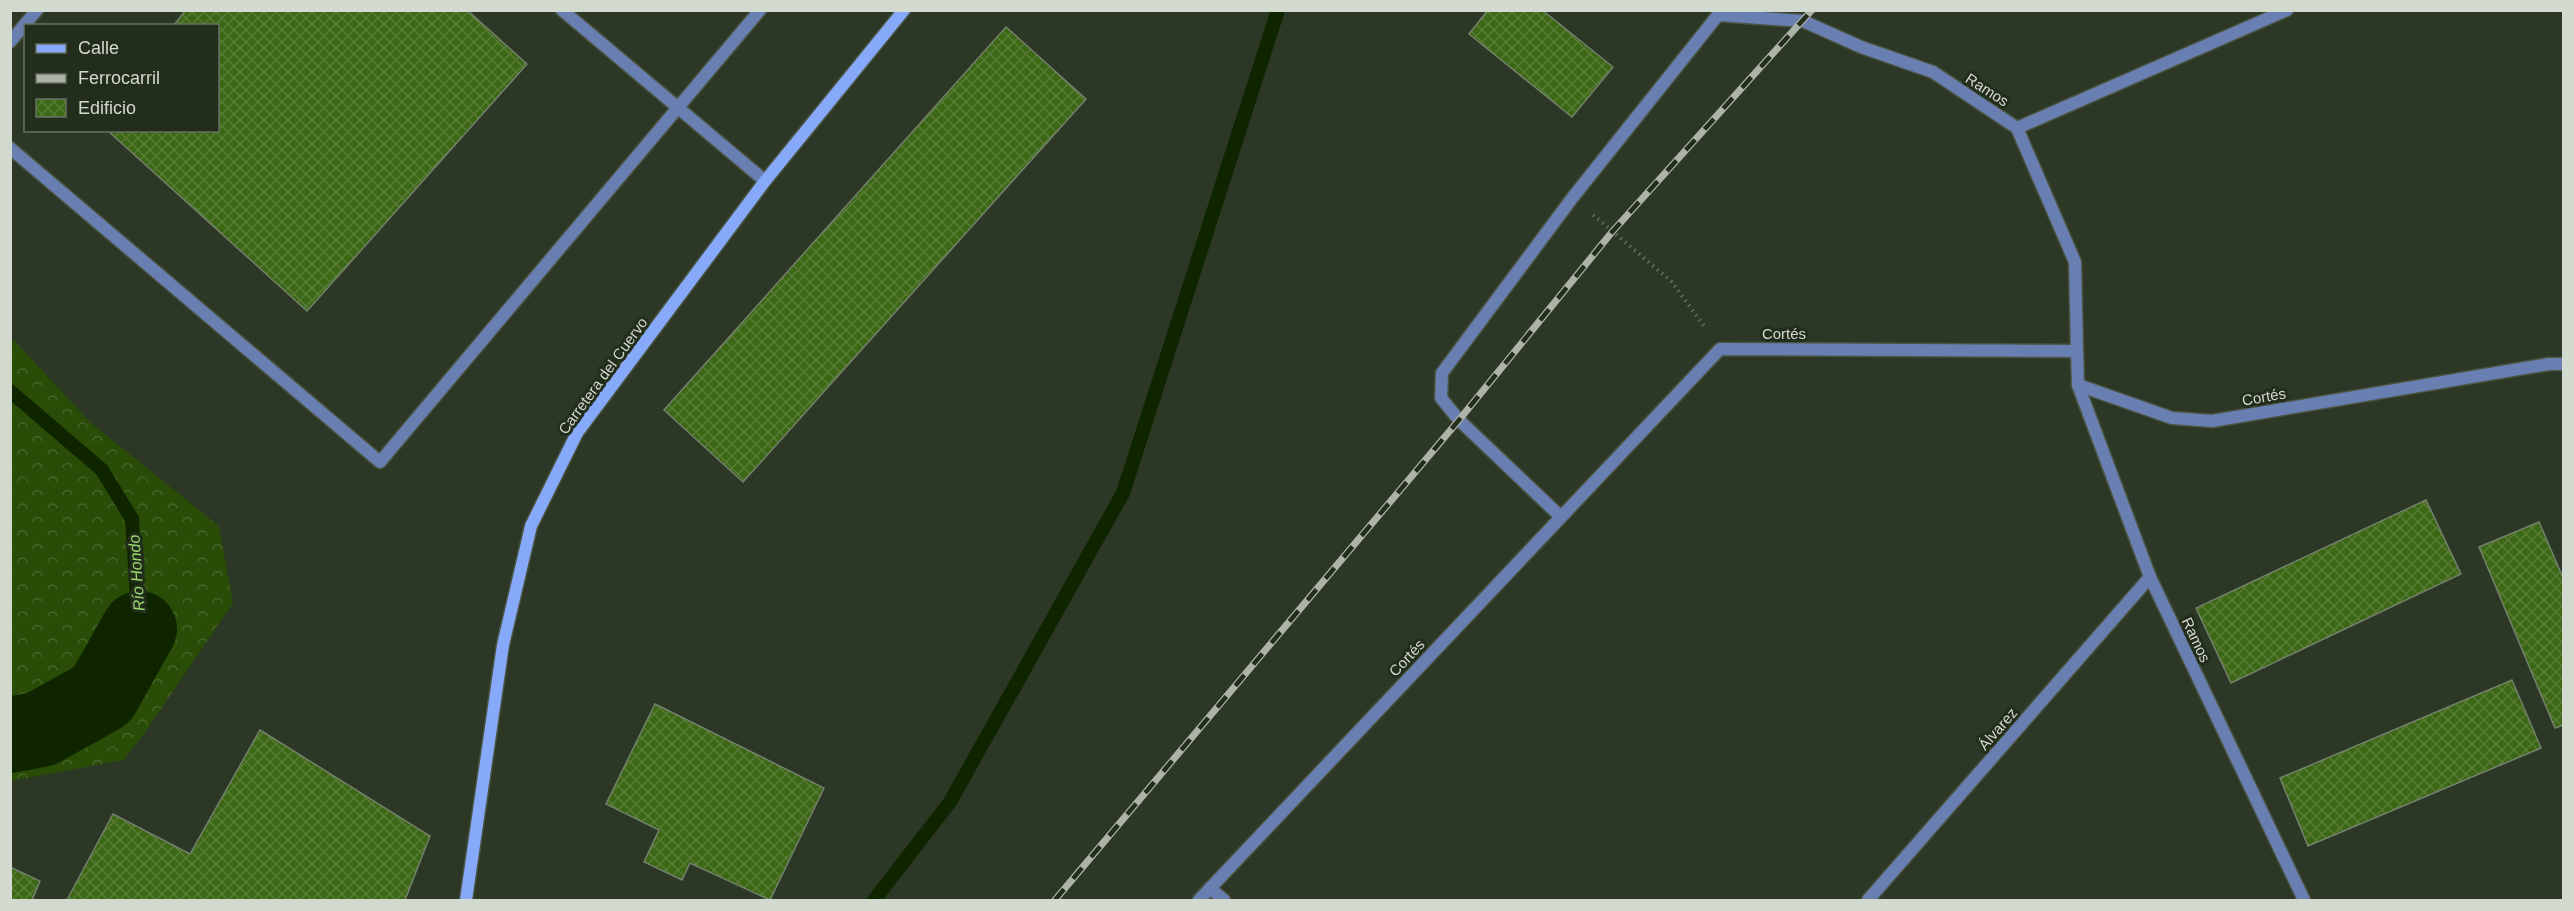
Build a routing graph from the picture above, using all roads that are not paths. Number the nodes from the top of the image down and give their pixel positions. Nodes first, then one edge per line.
1 (37, 10) edge
2 (562, 10) edge
3 (760, 10) edge
4 (904, 10) edge
5 (2287, 10) edge
6 (1720, 13) edge
7 (25, 24) edge
8 (24, 25) edge
9 (10, 42) edge
10 (678, 108) junction
11 (2017, 128) junction
12 (10, 148) edge
13 (765, 181) junction
14 (2077, 351) junction
15 (2564, 364) edge
16 (2078, 385) junction
17 (1560, 517) junction
18 (2150, 577) junction
19 (1210, 888) junction
20 (466, 900) edge
21 (1199, 900) edge
22 (1224, 900) edge
23 (1868, 900) edge
24 (2304, 900) edge

1 - 7 street
2 - 10 street
3 - 10 street
4 - 13 street, Carretera del Cuervo
5 - 11 street
6 - 11 street, Ramos
6 - 17 street
8 - 9 street
10 - 12 street
10 - 13 street
11 - 14 street
13 - 20 street, Carretera del Cuervo
14 - 16 street
14 - 17 street, Cortés
15 - 16 street, Cortés
16 - 18 street, Ramos
17 - 19 street, Cortés
18 - 23 street, Álvarez
18 - 24 street, Ramos
19 - 21 street, Cortés
19 - 22 street

